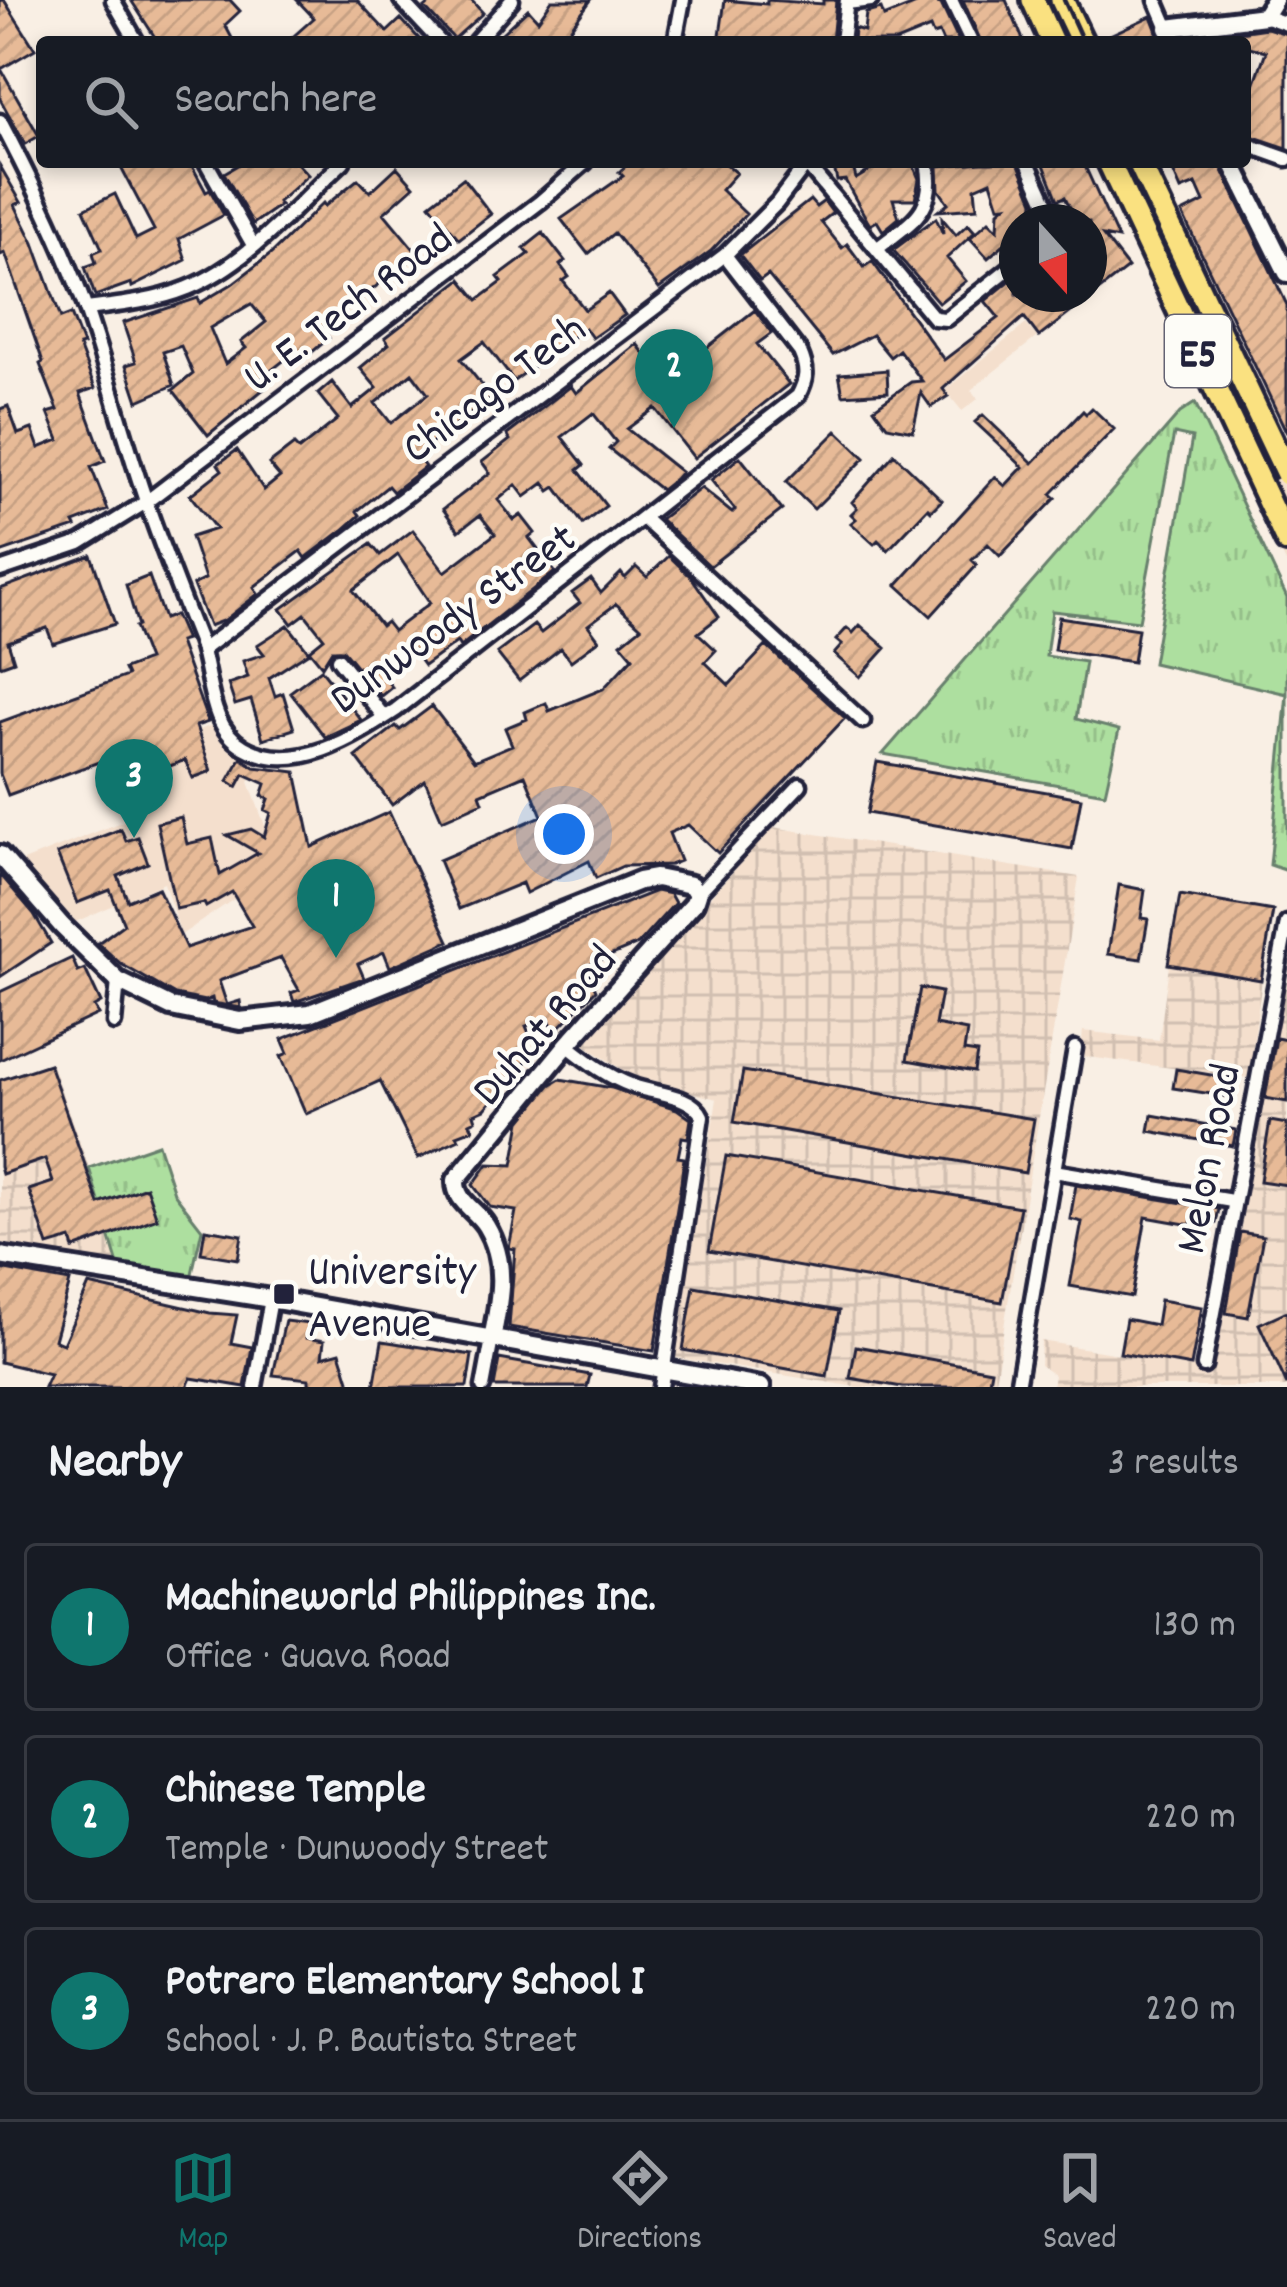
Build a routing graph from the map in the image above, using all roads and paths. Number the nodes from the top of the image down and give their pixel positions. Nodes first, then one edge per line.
1 (113, 0) edge
2 (401, 0) edge
3 (512, 0) edge
4 (683, 0) edge
5 (872, 0) edge
6 (951, 0) edge
7 (1033, 0) edge
8 (1062, 0) edge
9 (1156, 0) edge
10 (847, 1) edge
11 (1269, 8) edge
12 (1287, 24) edge
13 (1172, 35) edge
14 (134, 36) edge
15 (434, 36) edge
16 (480, 36) edge
17 (676, 36) edge
18 (843, 36) edge
19 (967, 36) edge
20 (1049, 36) edge
21 (1079, 36) edge
22 (0, 121) edge
23 (1251, 147) edge
24 (1287, 159) edge
25 (209, 168) edge
26 (336, 168) edge
27 (579, 168) edge
28 (804, 168) edge
29 (810, 168) edge
30 (928, 168) edge
31 (1031, 168) edge
32 (1112, 168) edge
33 (1141, 168) edge
34 (1235, 168) edge
35 (1047, 204) edge
36 (253, 245) junction
37 (878, 248) junction
38 (725, 255) junction
39 (1287, 273) edge
40 (999, 276) edge
41 (86, 309) junction
42 (1287, 474) edge
43 (146, 502) junction
44 (644, 519) junction
45 (1287, 541) edge
46 (0, 569) edge
47 (202, 650) junction
48 (338, 658) dead end
49 (384, 717) junction
50 (863, 721) dead end
51 (800, 785) dead end
52 (0, 855) edge
53 (697, 894) junction
54 (1287, 923) edge
55 (118, 982) junction
56 (114, 1023) dead end
57 (566, 1045) junction
58 (1075, 1048) dead end
59 (1054, 1171) junction
60 (1232, 1201) junction
61 (0, 1256) edge
62 (271, 1299) junction
63 (492, 1339) junction
64 (1204, 1366) dead end
65 (662, 1378) edge
66 (255, 1387) edge
67 (483, 1387) edge
68 (761, 1387) edge
69 (1017, 1387) edge

1 - 14 street
2 - 15 street
3 - 16 street
4 - 17 street
5 - 10 street
6 - 19 street
7 - 20 highway
8 - 21 highway
9 - 13 street
10 - 18 street
11 - 12 street
11 - 13 street
22 - 41 street, Dunwoody Street
23 - 24 street
25 - 36 street
26 - 36 street
27 - 43 street, U. E. Tech Road
28 - 38 street, Chicago Tech
29 - 37 street
30 - 37 street
31 - 35 street
32 - 45 highway, E5
33 - 42 highway, E5, bridge
34 - 39 street
36 - 41 street
37 - 40 street
38 - 44 street, Dunwoody Street
38 - 47 street, Chicago Tech
41 - 43 street, Dunwoody Street
43 - 46 street, U. E. Tech Road
43 - 47 street, Dunwoody Street
44 - 49 street, Dunwoody Street
44 - 50 street
47 - 49 street, Dunwoody Street
48 - 49 street
51 - 53 street, Duhat Road
52 - 55 street
53 - 55 street
53 - 57 street, Duhat Road
54 - 60 street, Melon Road
55 - 56 street
57 - 63 street, Duhat Road
57 - 65 street
58 - 59 street
59 - 60 street
59 - 69 street
60 - 64 street, Melon Road
61 - 62 street
62 - 63 street
62 - 66 street
63 - 65 street
63 - 67 street
65 - 68 street

